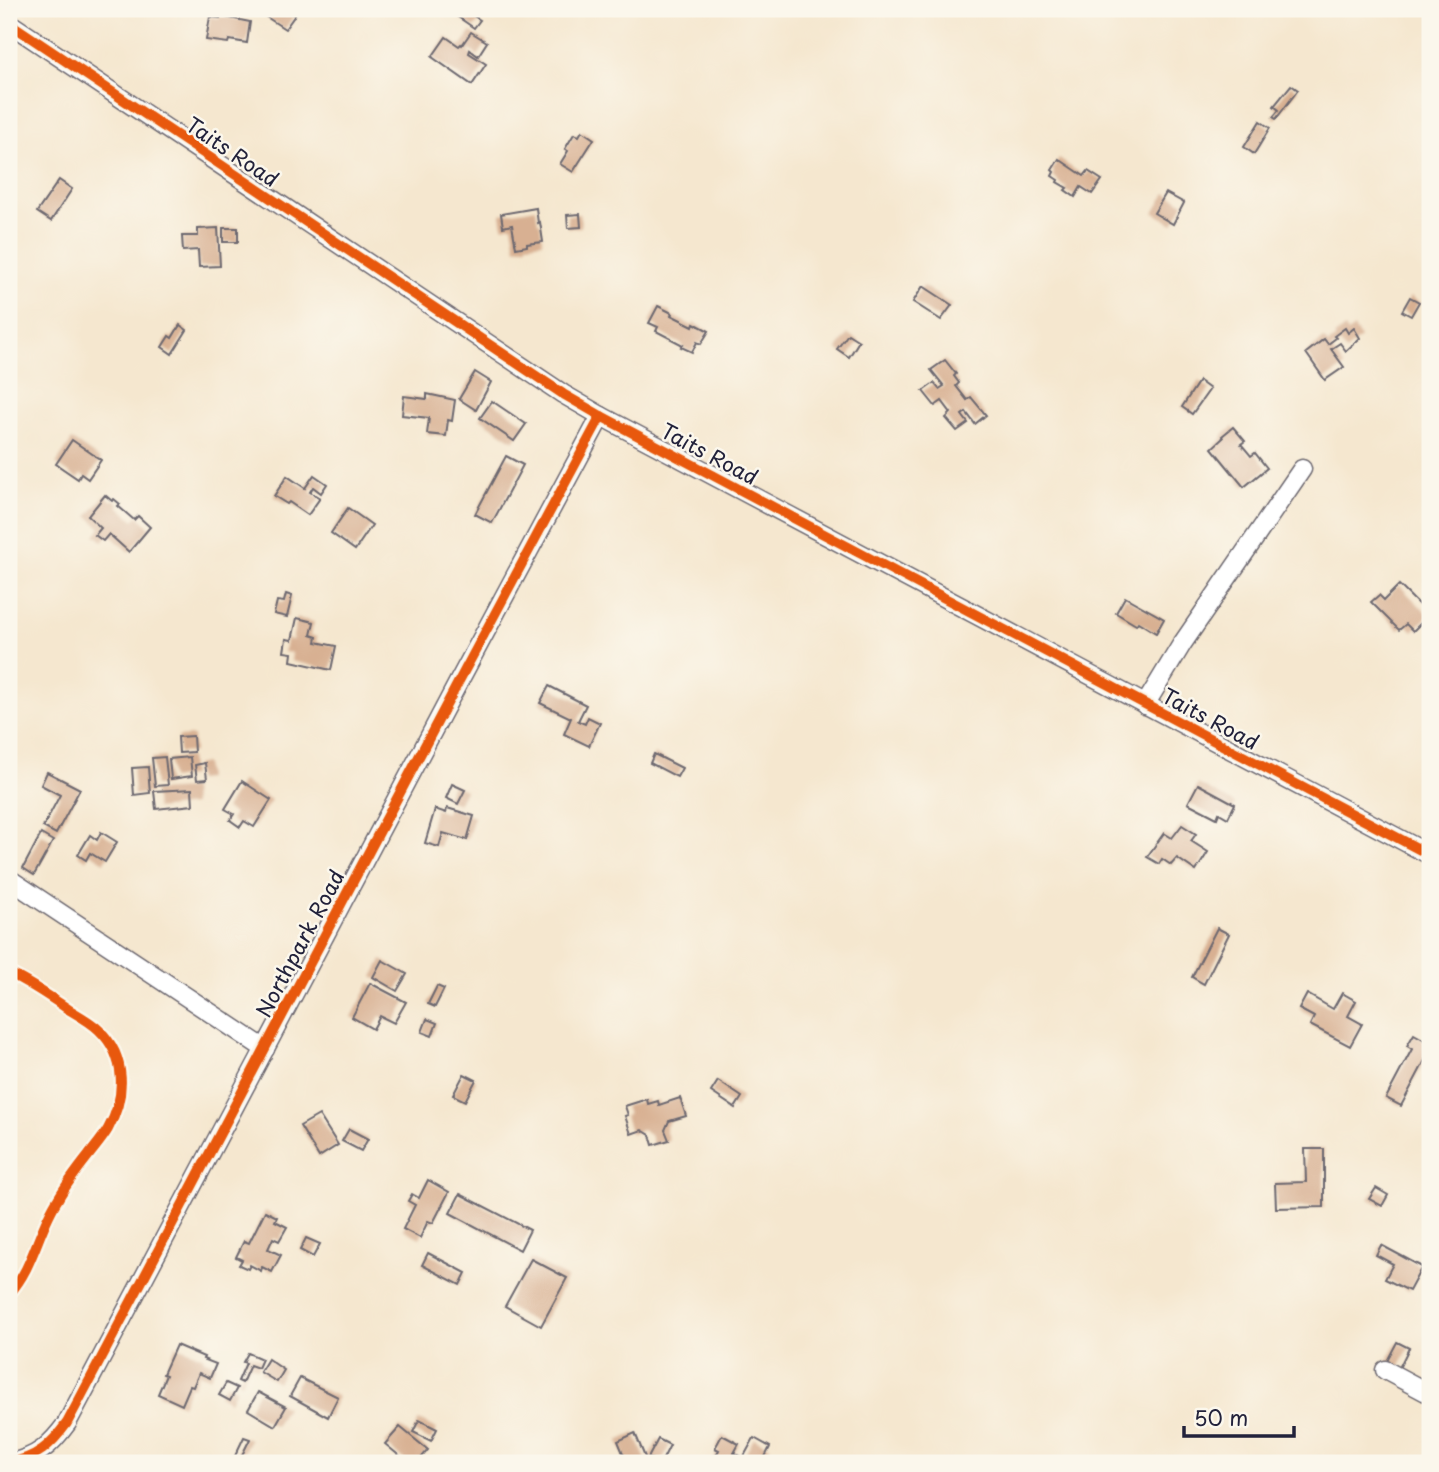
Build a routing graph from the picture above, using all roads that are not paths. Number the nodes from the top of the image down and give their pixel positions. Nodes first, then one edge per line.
1 (9, 23) edge
2 (601, 416) junction
3 (1301, 469) dead end
4 (1145, 705) junction
5 (1430, 855) edge
6 (9, 879) edge
7 (265, 1049) junction
8 (1385, 1370) dead end
9 (1430, 1394) edge
10 (9, 1463) edge

1 - 2 street, Taits Road
2 - 4 street, Taits Road
2 - 7 street, Northpark Road
3 - 4 street
4 - 5 street, Taits Road
6 - 7 street
7 - 10 street, Northpark Road
8 - 9 street

